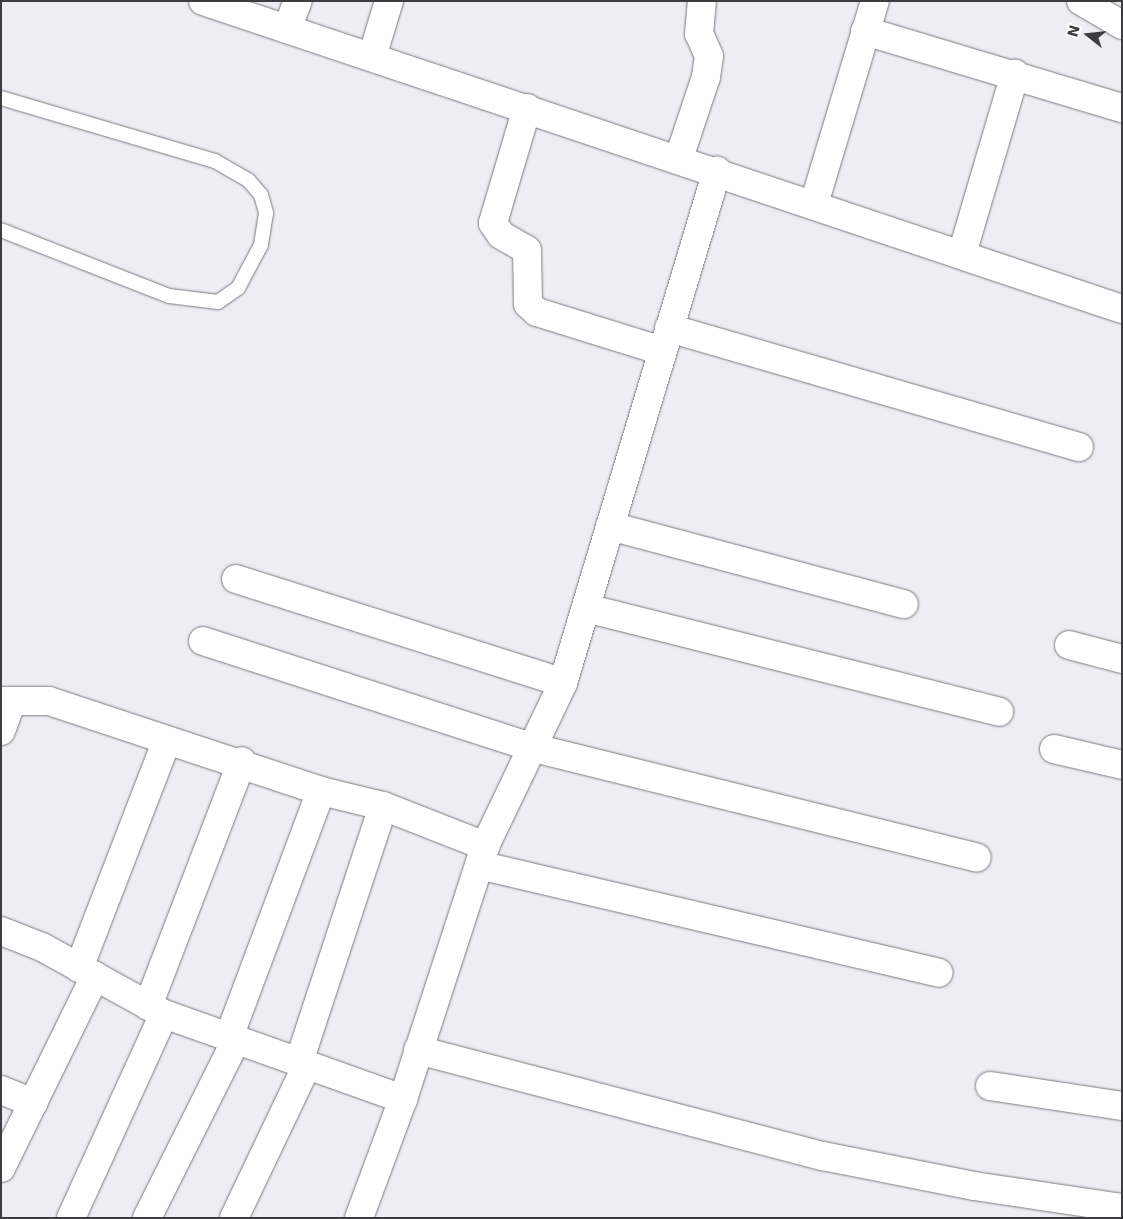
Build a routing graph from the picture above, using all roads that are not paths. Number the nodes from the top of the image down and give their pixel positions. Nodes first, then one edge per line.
1 (203, 1) edge
2 (298, 1) edge
3 (389, 1) edge
4 (702, 1) edge
5 (875, 1) edge
6 (1081, 1) edge
7 (1122, 25) edge
8 (287, 29) junction
9 (865, 31) junction
10 (372, 57) junction
11 (1015, 74) junction
12 (1, 98) edge
13 (527, 108) junction
14 (1122, 108) edge
15 (679, 158) junction
16 (717, 170) junction
17 (814, 204) junction
18 (1, 230) edge
19 (962, 254) junction
20 (1122, 308) edge
21 (666, 340) junction
22 (1079, 446) dead end
23 (610, 526) junction
24 (236, 579) dead end
25 (904, 604) dead end
26 (586, 608) junction
27 (203, 641) dead end
28 (1069, 645) dead end
29 (1122, 659) edge
30 (563, 683) junction
31 (6, 701) edge
32 (999, 712) dead end
33 (1, 731) edge
34 (167, 740) junction
35 (534, 748) junction
36 (1054, 749) dead end
37 (242, 761) junction
38 (1122, 765) edge
39 (322, 791) junction
40 (383, 806) junction
41 (482, 855) junction
42 (977, 858) dead end
43 (1, 931) edge
44 (87, 972) junction
45 (938, 973) dead end
46 (156, 1010) junction
47 (233, 1039) junction
48 (418, 1050) junction
49 (303, 1064) junction
50 (990, 1086) dead end
51 (1, 1090) edge
52 (403, 1099) junction
53 (33, 1103) junction
54 (1122, 1106) edge
55 (1, 1168) edge
56 (1122, 1208) edge
57 (71, 1218) edge
58 (147, 1218) edge
59 (234, 1218) edge
60 (359, 1218) edge

1 - 8 street
2 - 8 street
3 - 10 street
4 - 15 street
5 - 9 street
6 - 7 street
8 - 10 street
9 - 11 street
9 - 17 street
10 - 13 street
11 - 14 street
11 - 19 street
12 - 18 lane
13 - 15 street
13 - 21 street
15 - 16 street
16 - 17 street
16 - 21 street
17 - 19 street
19 - 20 street
21 - 22 street
21 - 23 street
23 - 25 street
23 - 26 street
24 - 30 street
26 - 30 street
26 - 32 street
27 - 35 street
28 - 29 street
30 - 35 street
31 - 33 street
31 - 34 street
34 - 37 street
34 - 44 street
35 - 41 street
35 - 42 street
36 - 38 street
37 - 39 street
37 - 46 street
39 - 40 street
39 - 47 street
40 - 41 street
40 - 49 street
41 - 45 street
41 - 48 street
43 - 44 street
44 - 46 street
44 - 53 street
46 - 47 street
46 - 57 street
47 - 49 street
47 - 58 street
48 - 52 street
48 - 56 street
49 - 52 street
49 - 59 street
50 - 54 street
51 - 53 street
52 - 60 street
53 - 55 street

